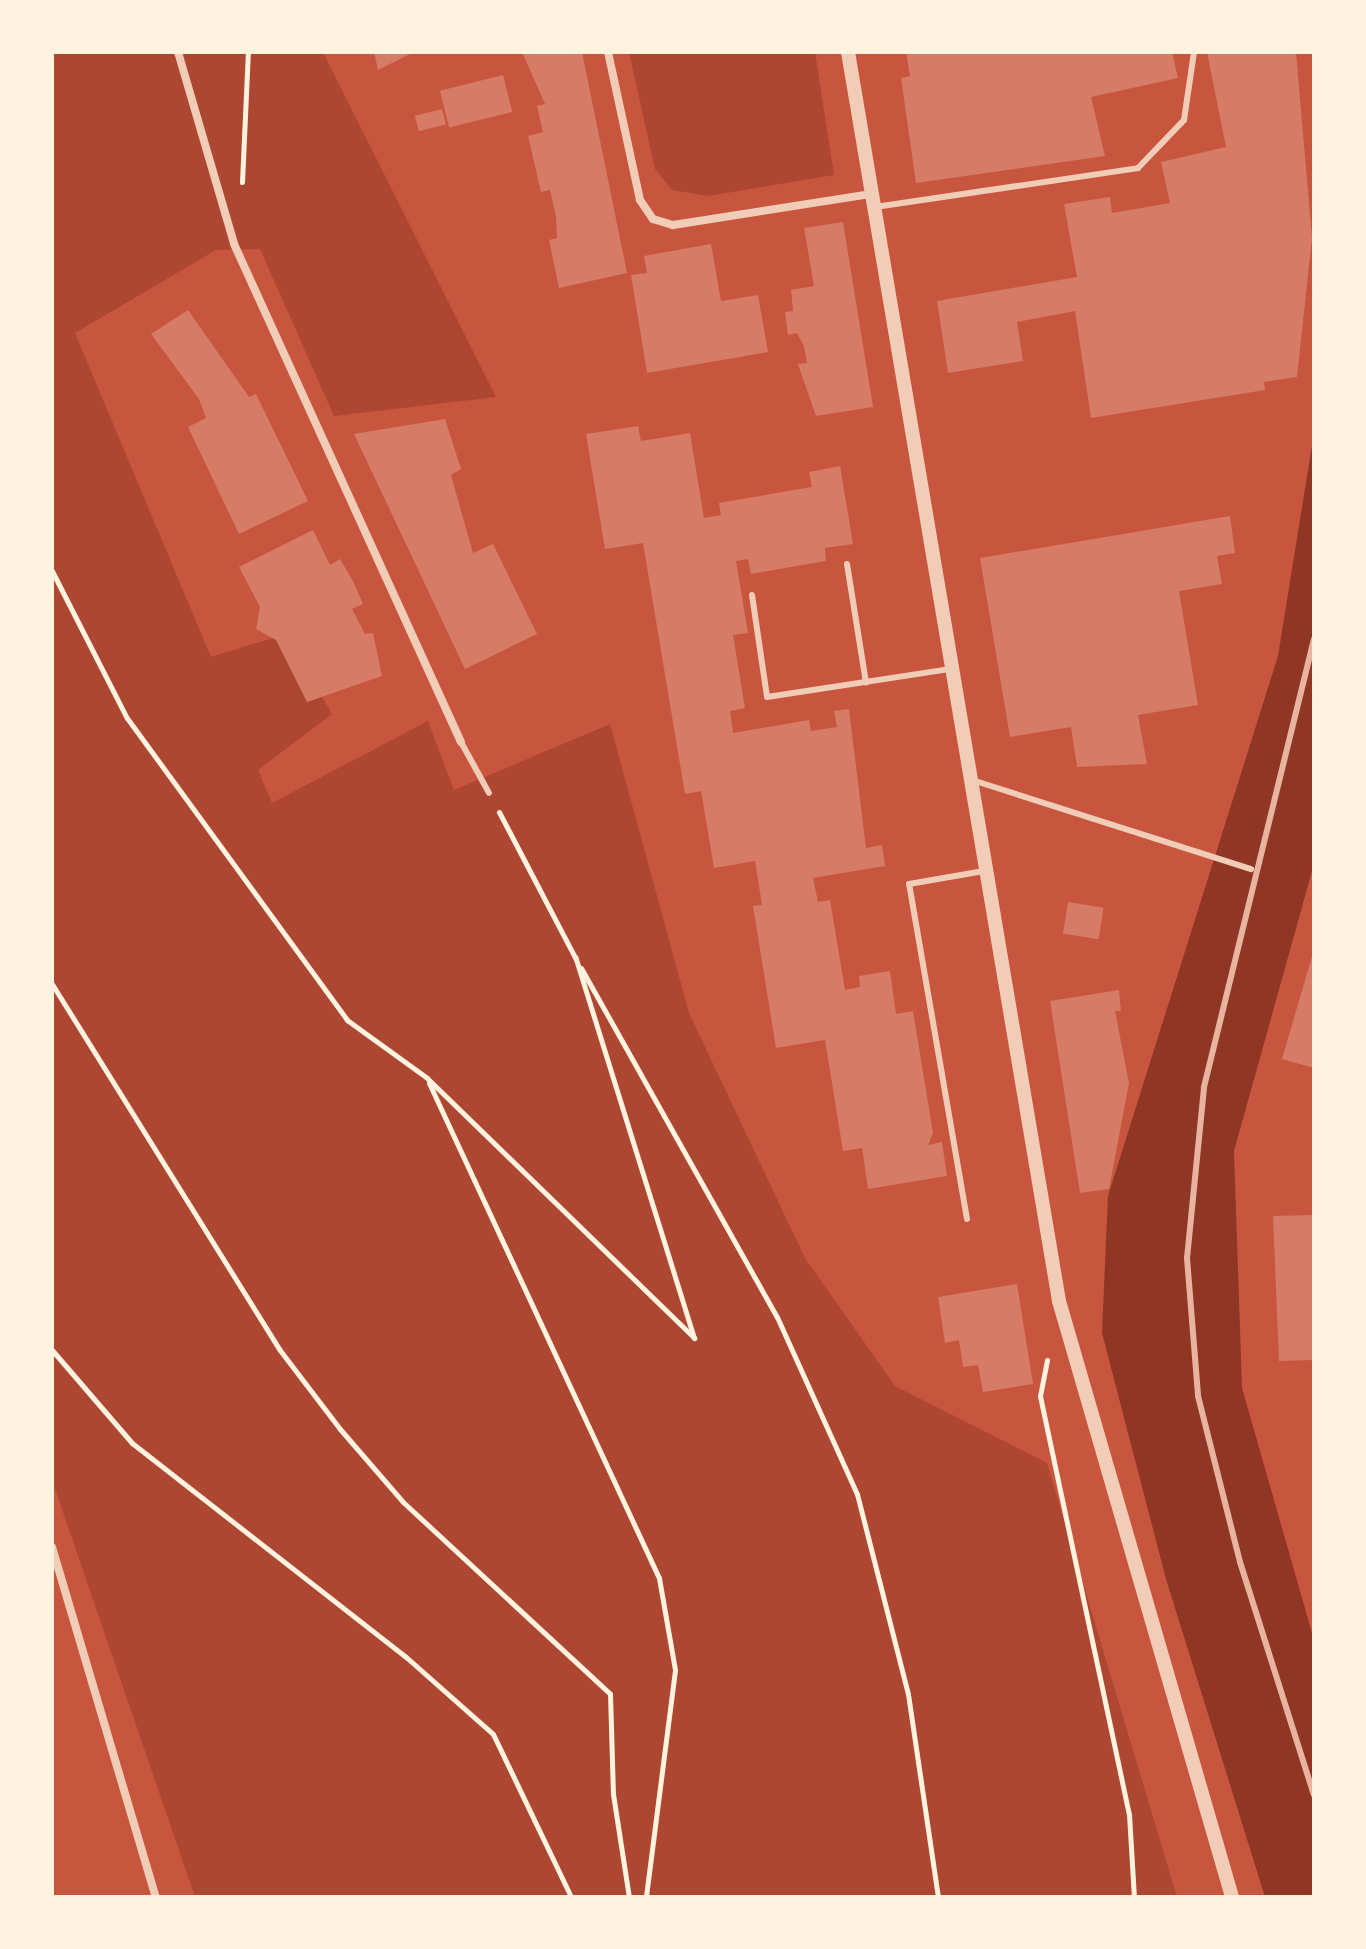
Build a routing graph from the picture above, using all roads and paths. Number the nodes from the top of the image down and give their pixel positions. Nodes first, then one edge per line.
1 (178, 52) edge
2 (248, 52) edge
3 (608, 52) edge
4 (848, 52) edge
5 (1194, 52) edge
6 (240, 198) dead end
7 (874, 200) junction
8 (847, 564) dead end
9 (52, 571) edge
10 (752, 595) dead end
11 (953, 669) junction
12 (866, 682) junction
13 (461, 742) joint
14 (972, 780) junction
15 (489, 793) joint
16 (1251, 869) dead end
17 (986, 870) junction
18 (575, 957) junction
19 (52, 984) edge
20 (427, 1078) junction
21 (967, 1219) dead end
22 (52, 1350) edge
23 (1048, 1355) dead end
24 (52, 1547) edge
25 (156, 1897) edge
26 (571, 1897) edge
27 (629, 1897) edge
28 (646, 1897) edge
29 (938, 1897) edge
30 (1134, 1897) edge
31 (1232, 1897) edge

1 - 13 street
2 - 6 path
3 - 7 street
4 - 7 street
5 - 7 lane
7 - 11 street
8 - 12 lane
9 - 20 path
10 - 12 lane
11 - 12 lane
11 - 14 street
13 - 15 lane
14 - 16 lane
14 - 17 street
15 - 18 path
17 - 21 lane
17 - 31 street
18 - 20 path
18 - 29 path
19 - 27 path
20 - 28 path
22 - 26 path
23 - 30 path
24 - 25 street

